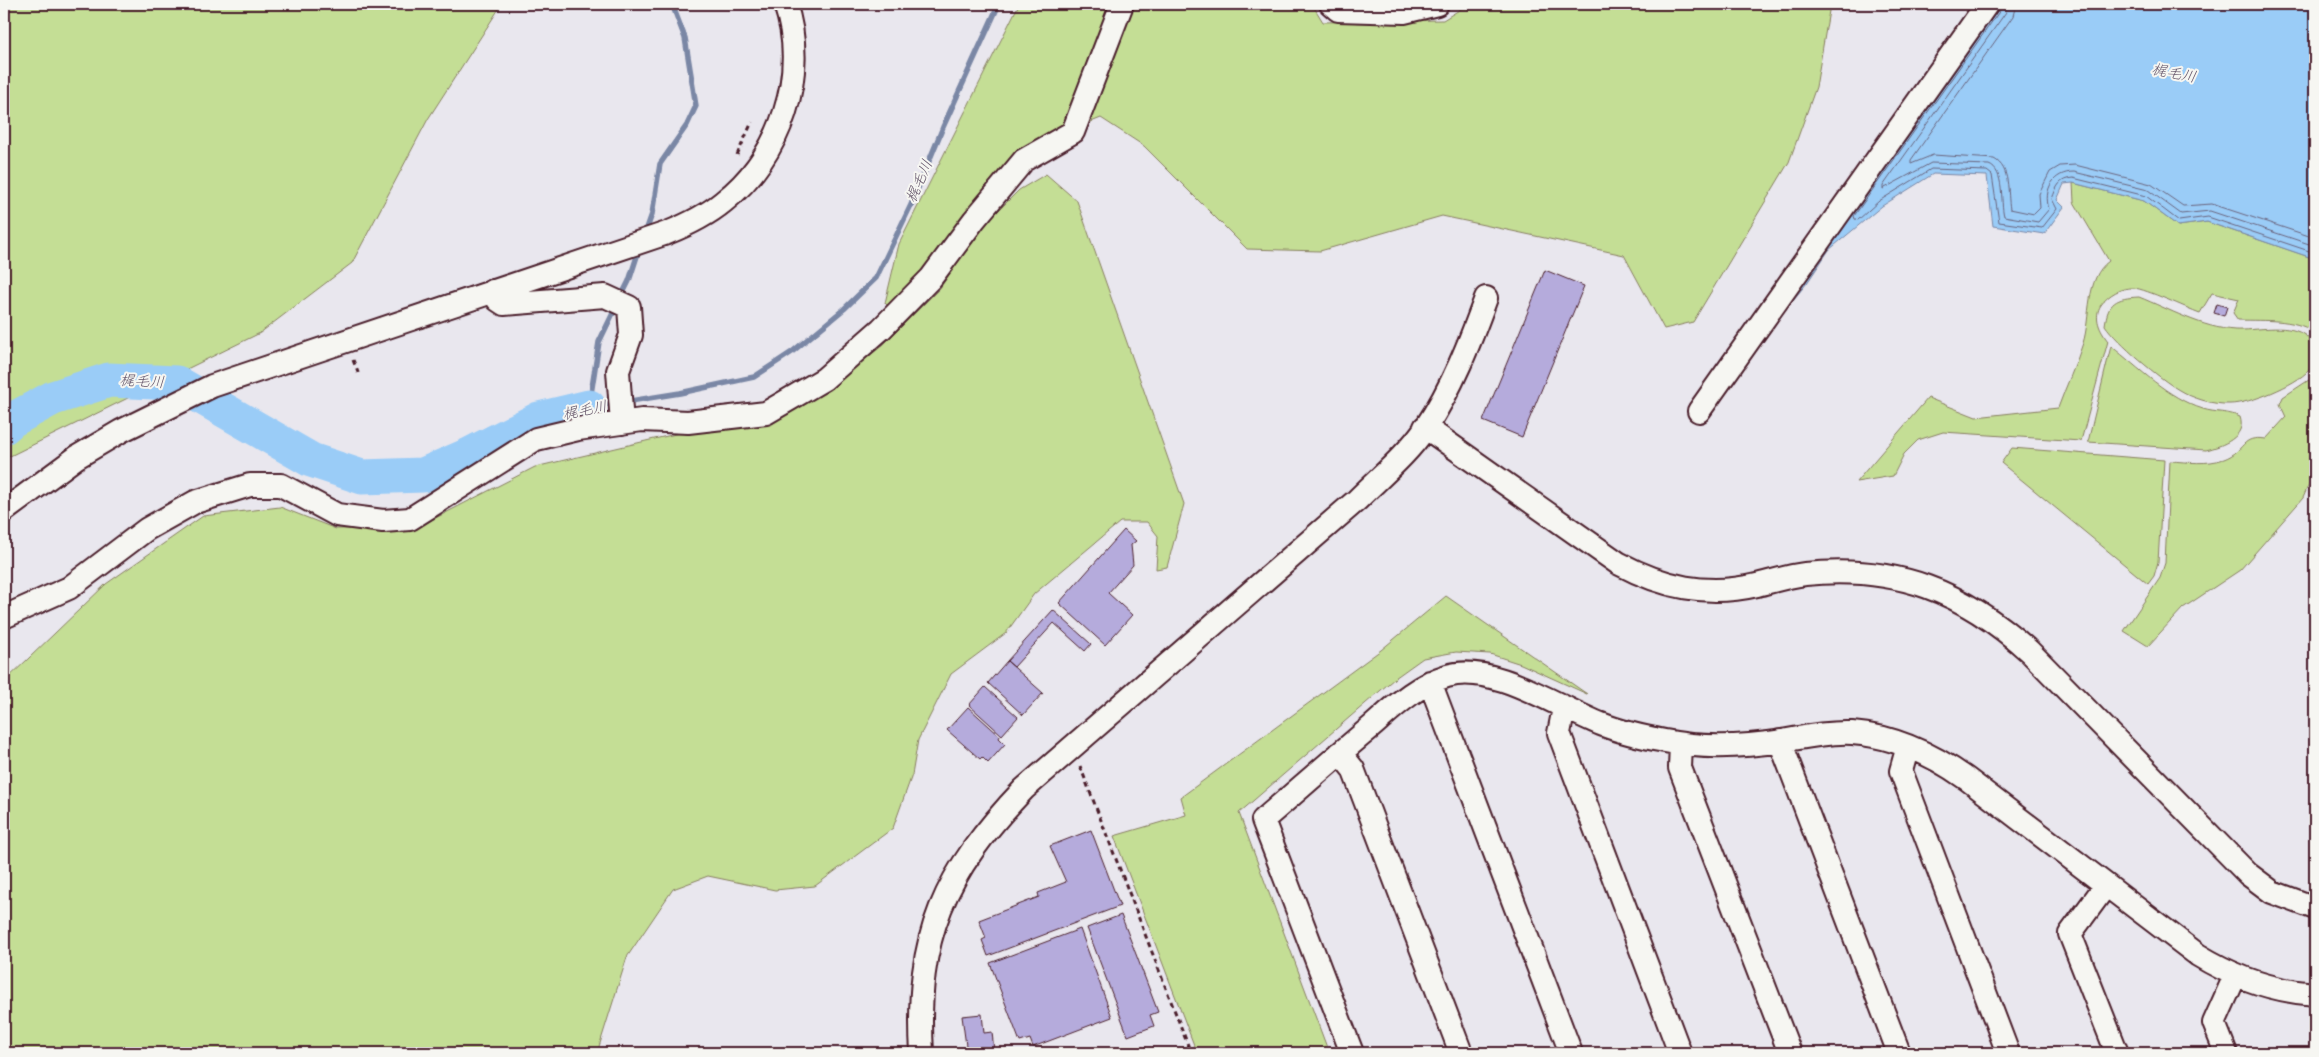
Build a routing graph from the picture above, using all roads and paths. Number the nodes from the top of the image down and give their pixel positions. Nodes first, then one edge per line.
1 (785, 4) edge
2 (1122, 4) edge
3 (1331, 4) edge
4 (1437, 4) edge
5 (1987, 4) edge
6 (492, 291) junction
7 (1486, 298) dead end
8 (621, 409) junction
9 (1700, 411) dead end
10 (1425, 428) junction
11 (4, 511) edge
12 (4, 617) edge
13 (1430, 682) junction
14 (1564, 708) junction
15 (1780, 741) junction
16 (1681, 744) junction
17 (1908, 746) junction
18 (1340, 753) junction
19 (1080, 766) dead end
20 (2106, 885) junction
21 (2315, 908) edge
22 (2235, 976) junction
23 (2315, 994) edge
24 (922, 1053) edge
25 (1190, 1053) edge
26 (1352, 1053) edge
27 (1461, 1053) edge
28 (1571, 1053) edge
29 (1680, 1053) edge
30 (1790, 1053) edge
31 (1899, 1053) edge
32 (2008, 1053) edge
33 (2117, 1053) edge
34 (2226, 1053) edge

1 - 6 street
2 - 8 street
3 - 4 street
5 - 9 street
6 - 8 street
6 - 11 street
7 - 10 street
8 - 12 street
10 - 21 street
10 - 24 street
13 - 14 street
13 - 18 street
13 - 28 street
14 - 16 street
14 - 29 street
15 - 16 street
15 - 17 street
15 - 31 street
16 - 30 street
17 - 20 street
17 - 32 street
18 - 26 street
18 - 27 street
19 - 25 path
20 - 22 street
20 - 33 street
22 - 23 street
22 - 34 street

